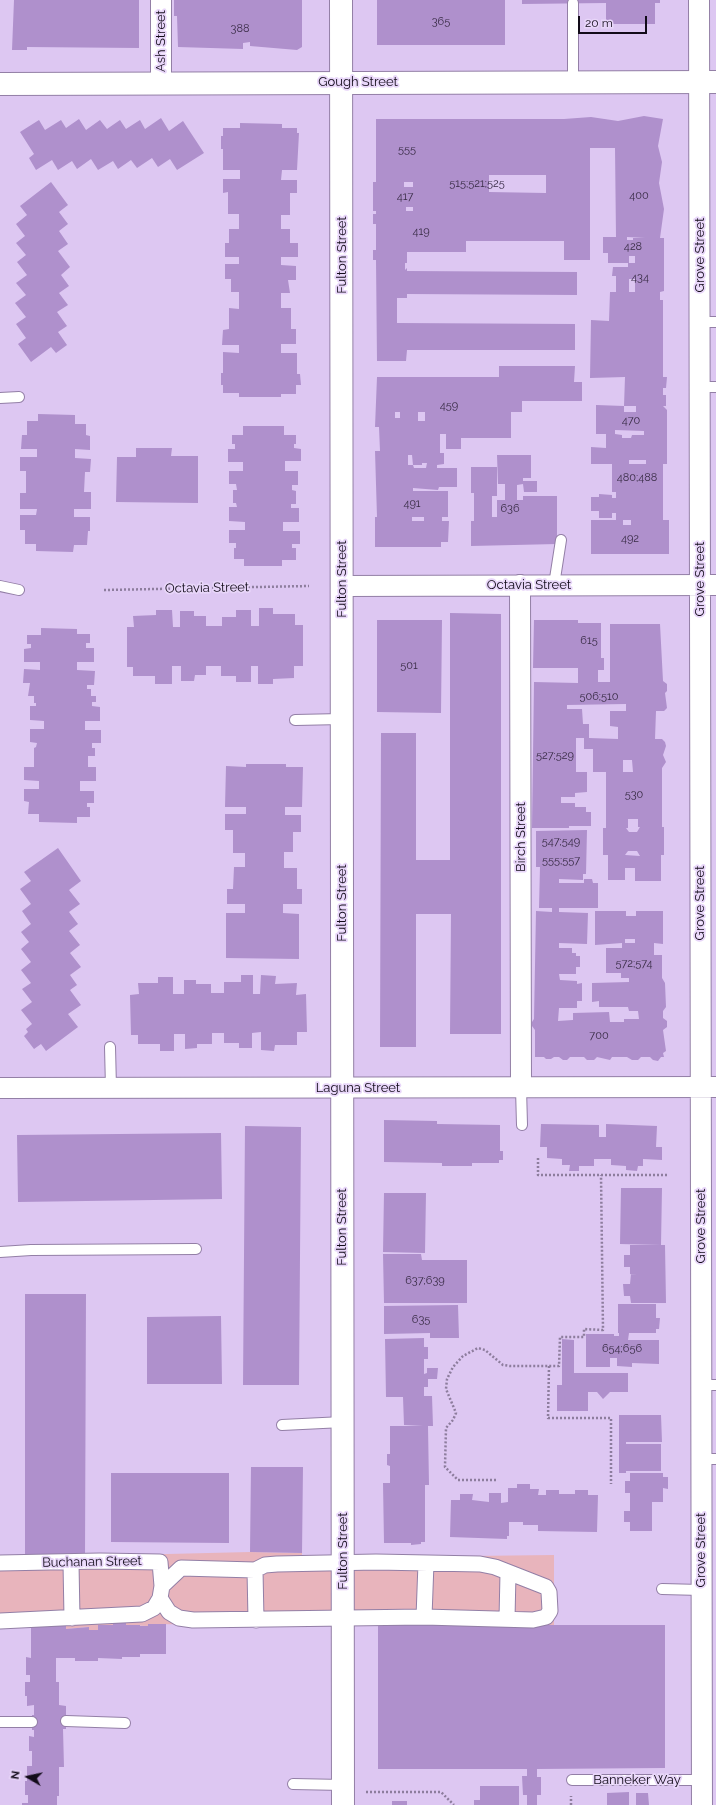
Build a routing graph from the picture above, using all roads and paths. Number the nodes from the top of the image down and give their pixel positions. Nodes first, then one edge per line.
1 (161, 0) edge
2 (341, 0) edge
3 (699, 0) edge
4 (573, 3) dead end
5 (342, 82) junction
6 (573, 82) junction
7 (708, 82) edge
8 (161, 83) junction
9 (0, 84) edge
10 (708, 322) edge
11 (708, 387) edge
12 (19, 397) dead end
13 (0, 398) edge
14 (561, 540) dead end
15 (520, 585) junction
16 (554, 585) junction
17 (708, 585) edge
18 (0, 586) edge
19 (309, 586) dead end
20 (342, 586) junction
21 (19, 590) dead end
22 (104, 590) dead end
23 (342, 719) junction
24 (295, 720) dead end
25 (110, 1046) dead end
26 (708, 1087) edge
27 (0, 1088) edge
28 (111, 1088) junction
29 (342, 1088) junction
30 (521, 1088) junction
31 (522, 1125) dead end
32 (538, 1158) dead end
33 (602, 1175) junction
34 (669, 1175) dead end
35 (196, 1249) dead end
36 (0, 1252) edge
37 (549, 1366) junction
38 (708, 1385) edge
39 (343, 1422) junction
40 (282, 1425) dead end
41 (709, 1459) edge
42 (496, 1480) dead end
43 (611, 1484) dead end
44 (0, 1563) edge
45 (71, 1563) junction
46 (343, 1563) junction
47 (426, 1563) junction
48 (255, 1570) junction
49 (508, 1573) junction
50 (662, 1589) dead end
51 (709, 1590) edge
52 (161, 1592) junction
53 (424, 1617) junction
54 (72, 1618) junction
55 (343, 1619) junction
56 (507, 1619) junction
57 (256, 1620) junction
58 (0, 1621) edge
59 (66, 1721) dead end
60 (0, 1722) edge
61 (32, 1722) dead end
62 (125, 1723) dead end
63 (572, 1780) dead end
64 (702, 1780) junction
65 (293, 1784) dead end
66 (343, 1794) edge
67 (454, 1805) edge
68 (702, 1805) edge

1 - 8 street, Ash Street
2 - 5 street, Fulton Street
3 - 7 street, Grove Street
4 - 6 lane
5 - 6 street, Gough Street
5 - 8 street, Gough Street
5 - 20 street, Fulton Street
6 - 7 street, Gough Street
7 - 10 street, Grove Street
8 - 9 street, Gough Street
10 - 11 street, Grove Street
11 - 17 street, Grove Street
12 - 13 lane
14 - 16 lane
15 - 16 street, Octavia Street
15 - 20 street, Octavia Street
15 - 30 street, Birch Street
16 - 17 street, Octavia Street
17 - 26 street, Grove Street
18 - 21 lane
19 - 22 path, Octavia Street
20 - 23 street, Fulton Street
23 - 24 lane
23 - 29 street, Fulton Street
25 - 28 lane
26 - 30 street, Laguna Street
26 - 38 street, Grove Street
27 - 28 street, Laguna Street
28 - 29 street, Laguna Street
29 - 30 street, Laguna Street
29 - 39 street, Fulton Street
30 - 31 lane
32 - 33 path
33 - 34 path
33 - 37 path
35 - 36 lane
37 - 42 path
37 - 43 path
38 - 41 street, Grove Street
39 - 40 lane
39 - 46 street, Fulton Street
41 - 51 street, Grove Street
44 - 45 street, Buchanan Street
45 - 52 street, Buchanan Street
45 - 54 street
46 - 47 street
46 - 48 street
46 - 55 street, Fulton Street
47 - 49 street
47 - 53 street
48 - 52 street
48 - 57 street
49 - 56 street
49 - 56 street
50 - 51 lane
51 - 64 street, Grove Street
52 - 54 street
52 - 57 street
53 - 55 street
53 - 56 street
54 - 58 street
55 - 57 street
55 - 66 street, Fulton Street
59 - 62 lane
60 - 61 lane
63 - 64 lane, Banneker Way
64 - 68 street, Grove Street
65 - 66 lane
66 - 67 path

